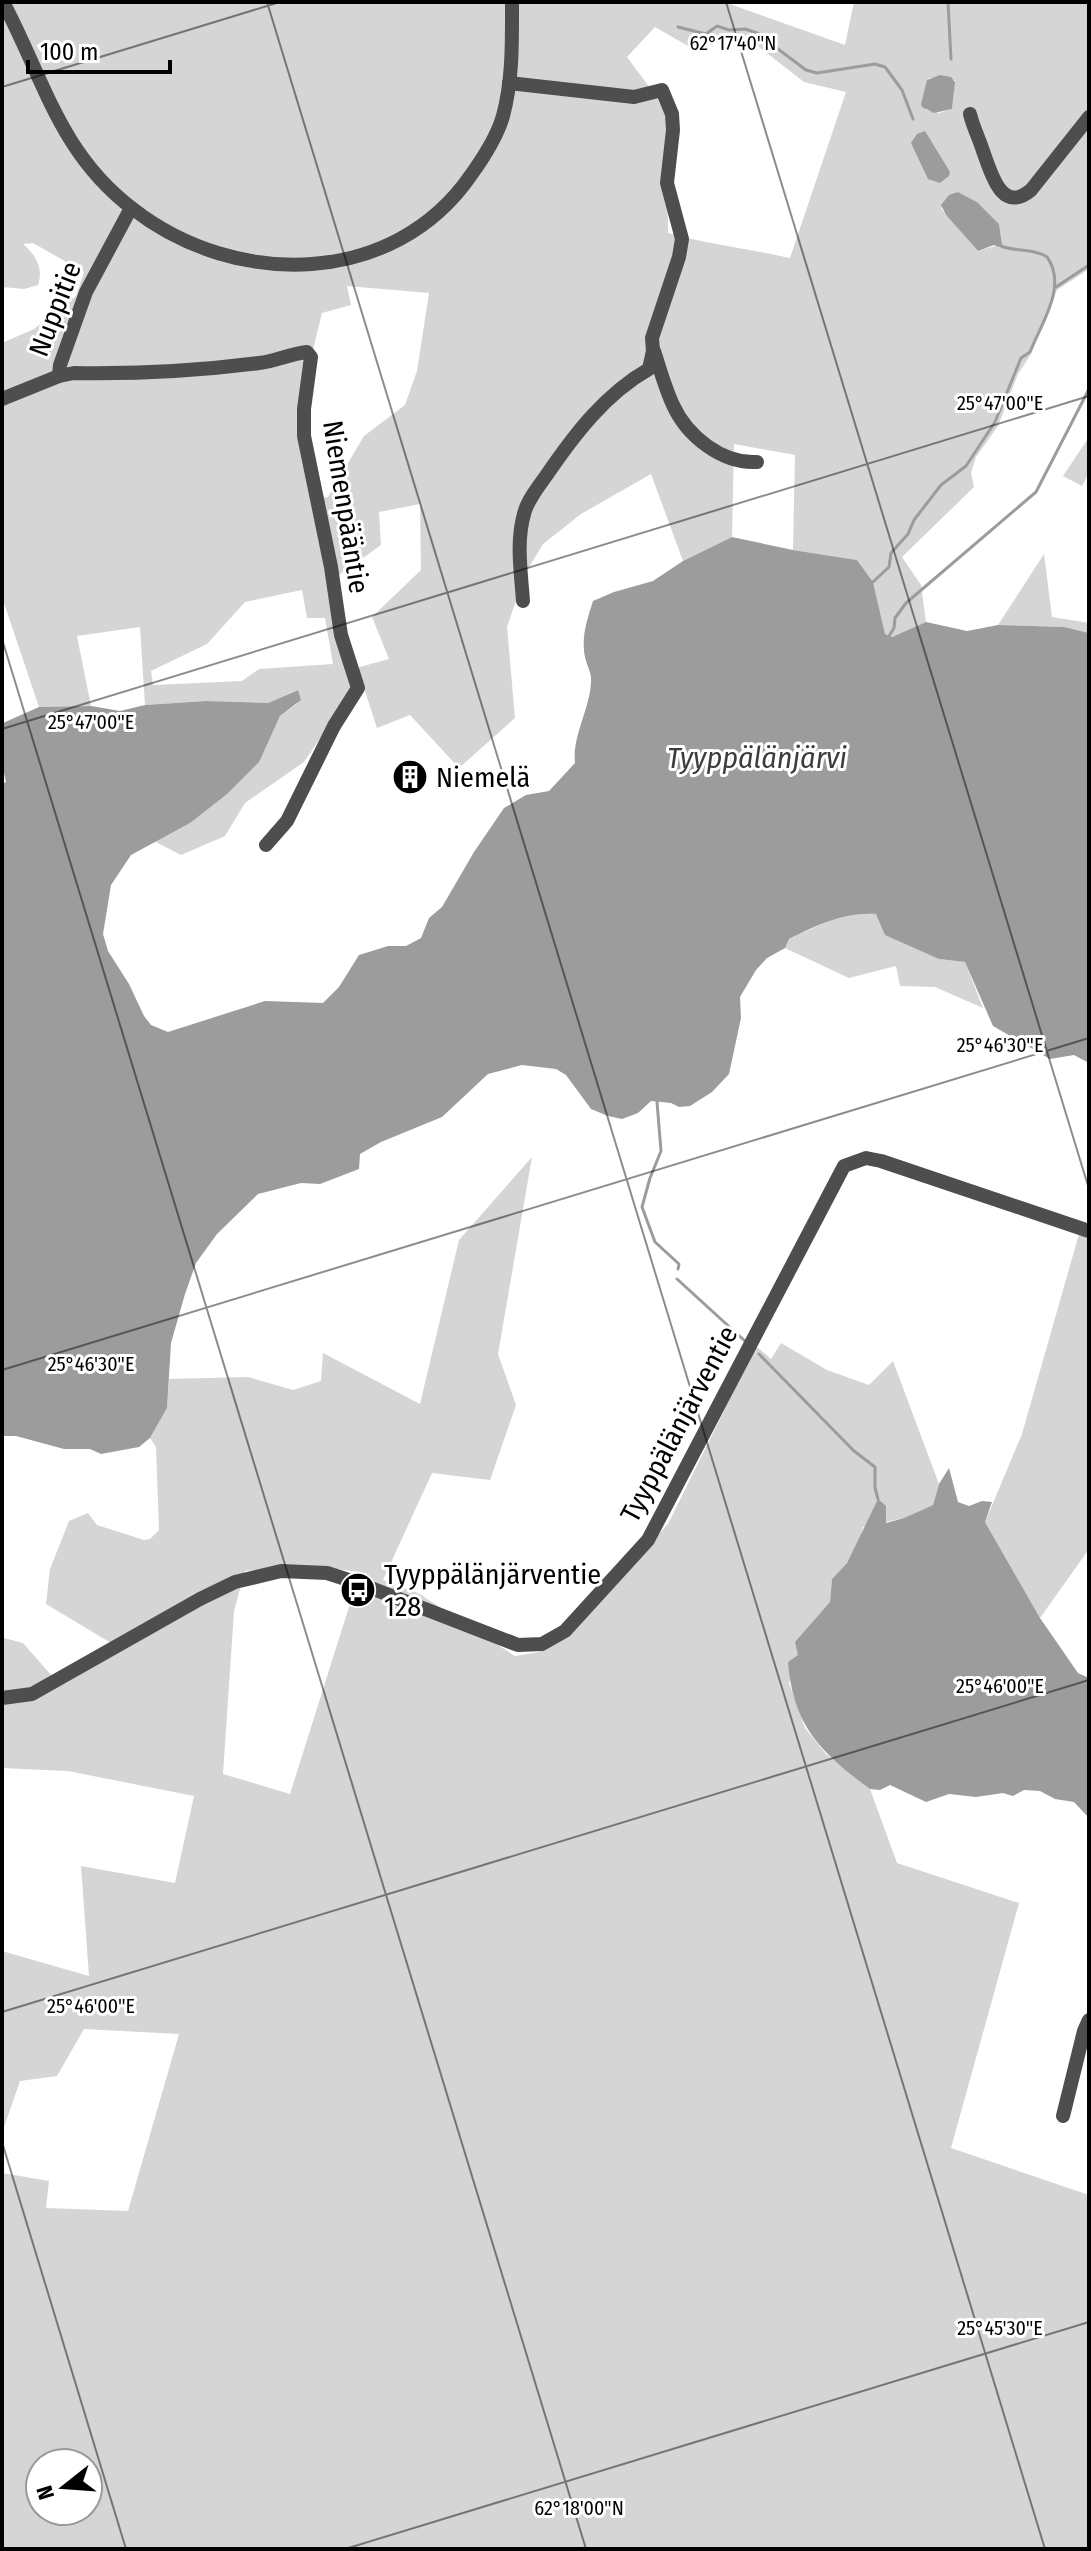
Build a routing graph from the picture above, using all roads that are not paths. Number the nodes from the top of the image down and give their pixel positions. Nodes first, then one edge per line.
1 (3, 2) edge
2 (512, 2) edge
3 (509, 83) junction
4 (970, 114) dead end
5 (1089, 117) edge
6 (131, 208) junction
7 (653, 351) junction
8 (59, 376) junction
9 (2, 399) edge
10 (757, 462) dead end
11 (523, 601) dead end
12 (266, 845) dead end
13 (1089, 1231) edge
14 (2, 1698) edge
15 (1089, 2020) edge
16 (1063, 2116) dead end

1 - 6 street
2 - 3 street
3 - 6 street
3 - 7 street
4 - 5 street
6 - 8 street, Nuppitie
7 - 10 street
7 - 11 street
8 - 9 street, Nuppitie
8 - 12 street, Niemenpääntie
13 - 14 street, Tyyppälänjärventie
15 - 16 street

